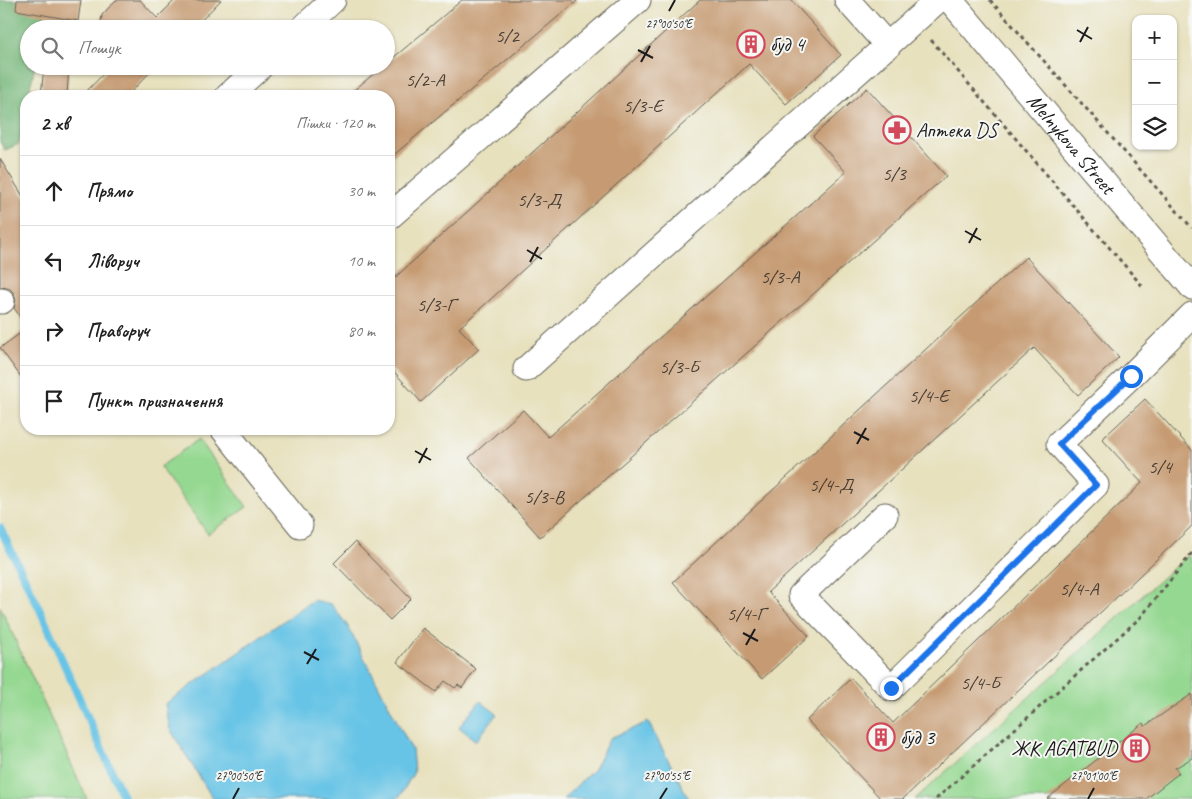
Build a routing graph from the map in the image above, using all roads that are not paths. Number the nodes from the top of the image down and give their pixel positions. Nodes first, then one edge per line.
1 (333, 0) edge
2 (638, 0) edge
3 (847, 0) edge
4 (938, 0) edge
5 (950, 0) edge
6 (312, 20) edge
7 (888, 46) junction
8 (251, 75) edge
9 (235, 90) edge
10 (395, 212) edge
11 (1192, 287) edge
12 (1192, 315) edge
13 (526, 369) dead end
14 (228, 435) edge
15 (885, 515) dead end
16 (300, 525) dead end

1 - 6 street
2 - 10 street
3 - 7 street
4 - 7 street
5 - 11 street, Melnykova Street
7 - 13 street
8 - 9 street
12 - 15 street
14 - 16 street

